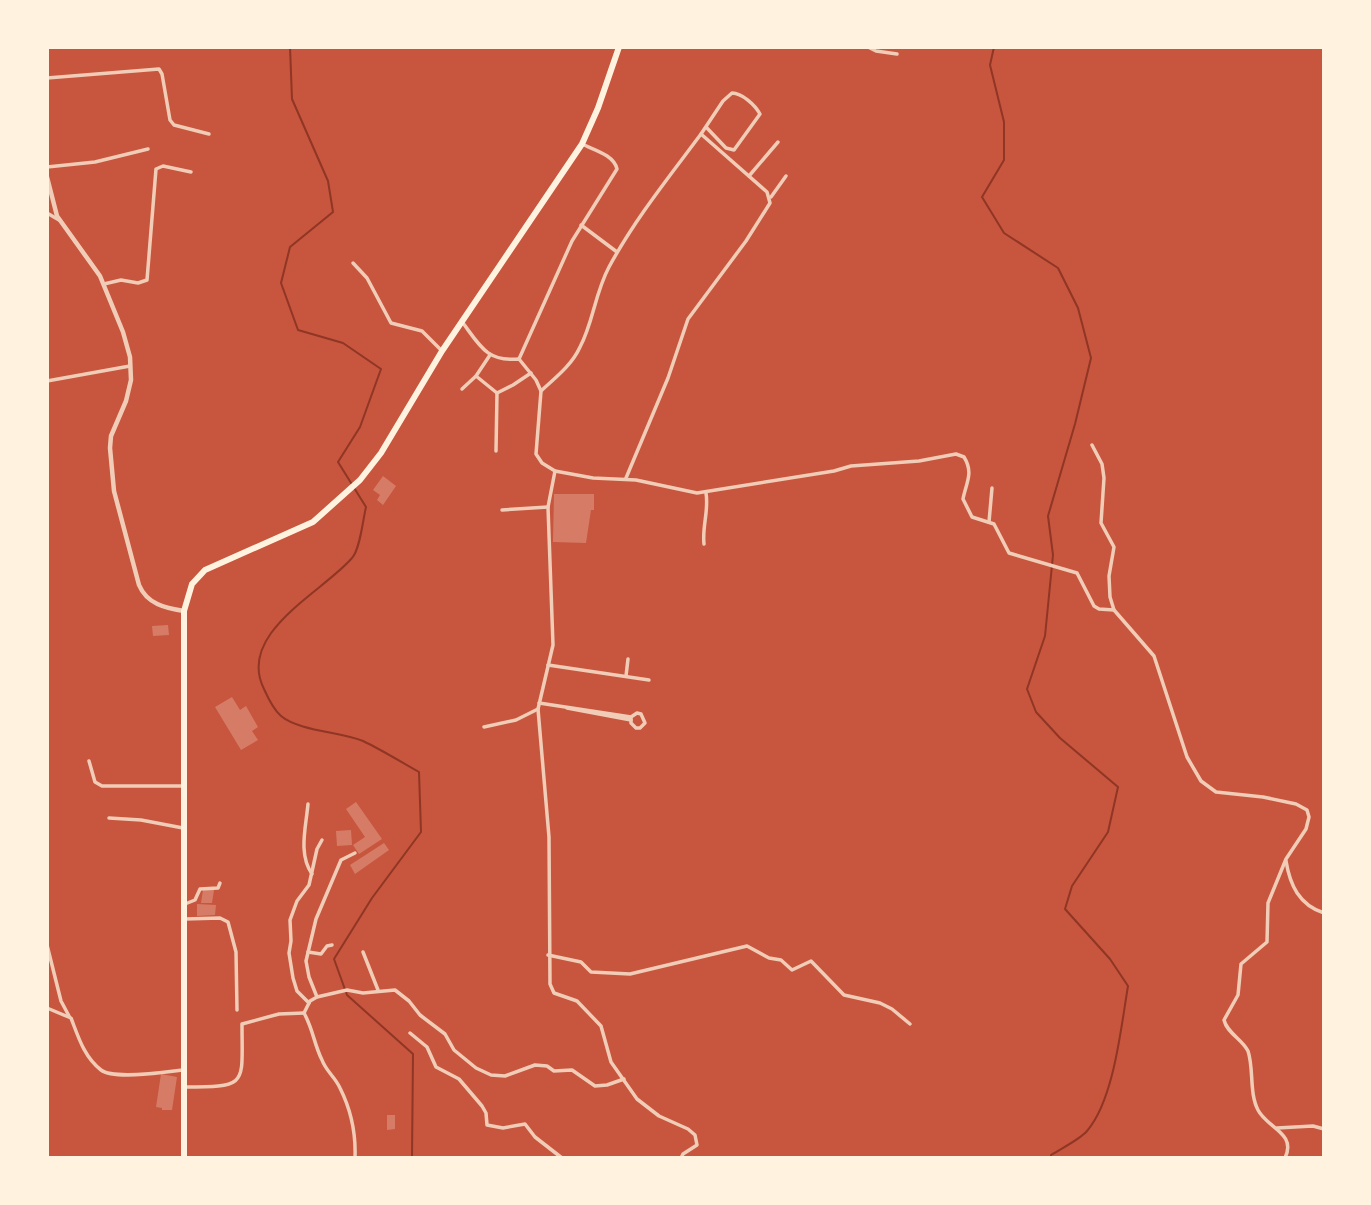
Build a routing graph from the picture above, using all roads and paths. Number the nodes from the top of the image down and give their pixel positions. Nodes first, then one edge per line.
1 (619, 47) edge
2 (868, 47) edge
3 (897, 54) dead end
4 (47, 78) edge
5 (706, 127) junction
6 (209, 134) dead end
7 (701, 134) junction
8 (778, 142) dead end
9 (582, 144) junction
10 (148, 149) dead end
11 (47, 167) edge
12 (191, 172) dead end
13 (749, 176) junction
14 (786, 176) dead end
15 (47, 177) edge
16 (770, 199) junction
17 (47, 213) edge
18 (59, 220) junction
19 (581, 225) junction
20 (617, 252) junction
21 (353, 263) dead end
22 (104, 284) junction
23 (461, 321) junction
24 (442, 351) junction
25 (489, 355) junction
26 (519, 359) junction
27 (132, 366) junction
28 (531, 373) junction
29 (476, 376) junction
30 (47, 381) edge
31 (462, 388) dead end
32 (541, 391) junction
33 (497, 393) junction
34 (1092, 445) dead end
35 (496, 452) dead end
36 (555, 471) junction
37 (626, 478) junction
38 (992, 488) dead end
39 (706, 493) junction
40 (548, 507) junction
41 (502, 510) dead end
42 (989, 522) junction
43 (704, 544) dead end
44 (1114, 610) junction
45 (184, 611) junction
46 (628, 659) dead end
47 (548, 665) junction
48 (626, 676) junction
49 (649, 680) dead end
50 (539, 703) junction
51 (538, 709) junction
52 (631, 718) dead end
53 (484, 727) dead end
54 (89, 761) dead end
55 (184, 786) junction
56 (308, 804) dead end
57 (109, 818) dead end
58 (185, 828) junction
59 (322, 840) dead end
60 (355, 853) dead end
61 (1286, 859) junction
62 (313, 876) junction
63 (220, 883) dead end
64 (185, 904) junction
65 (1324, 913) edge
66 (185, 919) junction
67 (47, 945) edge
68 (332, 946) dead end
69 (308, 952) junction
70 (363, 952) dead end
71 (548, 955) junction
72 (378, 990) junction
73 (317, 997) junction
74 (309, 1003) junction
75 (47, 1008) edge
76 (237, 1010) dead end
77 (304, 1013) junction
78 (71, 1018) junction
79 (910, 1024) dead end
80 (410, 1032) dead end
81 (185, 1069) junction
82 (624, 1079) junction
83 (185, 1087) junction
84 (1275, 1128) junction
85 (1324, 1129) edge
86 (184, 1158) edge
87 (355, 1158) edge
88 (562, 1158) edge
89 (681, 1158) edge
90 (1284, 1158) edge

1 - 9 highway
2 - 3 street
4 - 6 street
5 - 5 street
5 - 7 street
7 - 13 street
7 - 20 street
8 - 13 street
9 - 19 street
9 - 23 highway
10 - 11 street
12 - 22 street
13 - 16 street
14 - 16 street
15 - 18 street
16 - 37 street
17 - 18 street
18 - 22 street
19 - 20 street
19 - 26 street
20 - 32 street
21 - 24 street
22 - 27 street
23 - 24 highway
23 - 25 street
24 - 45 highway
25 - 26 street
25 - 29 street
26 - 28 street
27 - 30 street
27 - 45 street
28 - 32 street
28 - 33 street
29 - 31 street
29 - 33 street
32 - 36 street
33 - 35 street
34 - 44 street
36 - 37 street
36 - 40 street
37 - 39 street
38 - 42 street
39 - 42 street
39 - 43 street
40 - 41 street
40 - 47 street
42 - 44 street
44 - 61 street
45 - 55 highway
46 - 48 street
47 - 48 street
47 - 50 street
48 - 49 street
50 - 51 street
50 - 52 street
51 - 53 street
51 - 71 street
54 - 55 street
55 - 58 highway
56 - 62 street
57 - 58 street
58 - 64 highway
59 - 62 street
60 - 69 street
61 - 65 street
61 - 84 street
62 - 74 street
63 - 64 street
64 - 66 highway
66 - 76 street
66 - 81 highway
67 - 78 street
68 - 69 street
69 - 73 street
70 - 72 street
71 - 79 street
71 - 82 street
72 - 73 street
72 - 82 street
73 - 74 street
74 - 77 street
75 - 78 street
77 - 83 street
77 - 87 street
78 - 81 street
80 - 88 street
81 - 83 highway
82 - 89 street
83 - 86 highway
84 - 85 street
84 - 90 street

